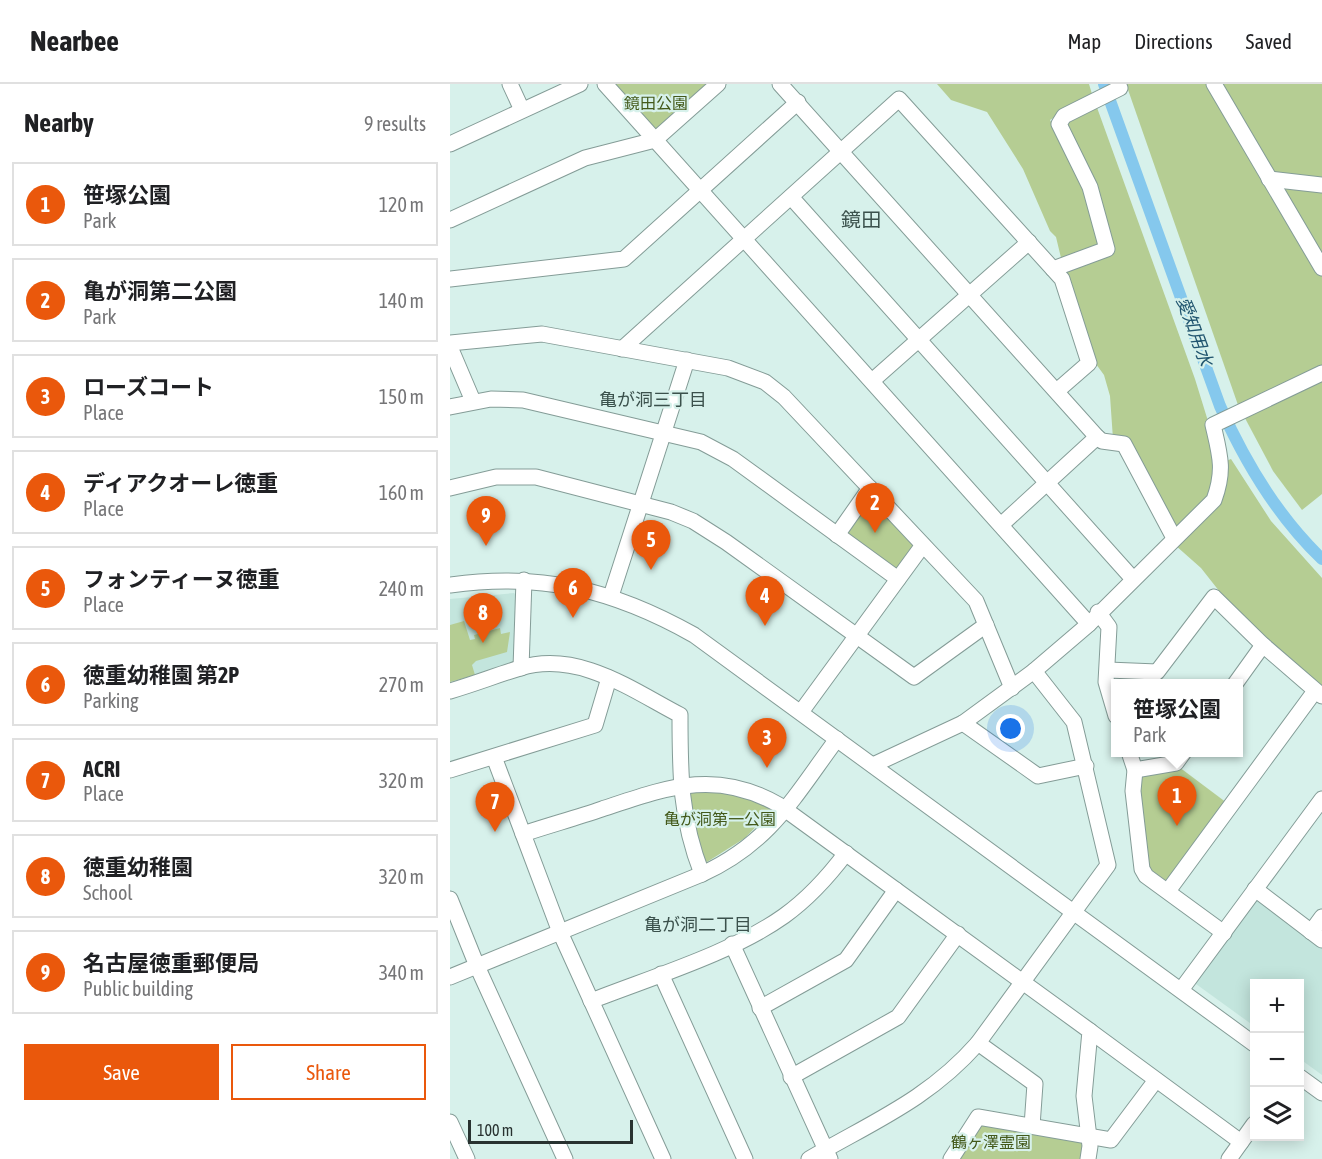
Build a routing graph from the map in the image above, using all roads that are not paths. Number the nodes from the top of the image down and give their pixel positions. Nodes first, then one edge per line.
1 (510, 84) edge
2 (580, 84) edge
3 (605, 84) edge
4 (718, 84) edge
5 (780, 84) edge
6 (1214, 84) edge
7 (1120, 88) dead end
8 (798, 102) junction
9 (522, 110) junction
10 (655, 140) junction
11 (450, 144) edge
12 (842, 151) junction
13 (1269, 179) junction
14 (1322, 185) edge
15 (700, 189) junction
16 (791, 197) junction
17 (450, 220) edge
18 (744, 239) junction
19 (1029, 242) junction
20 (1322, 268) edge
21 (1053, 269) junction
22 (450, 279) edge
23 (971, 294) junction
24 (921, 340) junction
25 (450, 345) edge
26 (622, 349) junction
27 (687, 360) junction
28 (1322, 373) edge
29 (872, 381) junction
30 (1058, 390) junction
31 (473, 401) junction
32 (450, 407) edge
33 (665, 432) junction
34 (1097, 437) junction
35 (1048, 482) junction
36 (450, 488) edge
37 (870, 488) junction
38 (640, 504) junction
39 (1001, 525) junction
40 (837, 535) junction
41 (1174, 538) junction
42 (923, 545) junction
43 (898, 579) junction
44 (1133, 579) junction
45 (524, 580) junction
46 (450, 585) edge
47 (611, 596) junction
48 (1094, 618) junction
49 (986, 625) junction
50 (857, 637) junction
51 (1263, 645) junction
52 (521, 668) junction
53 (1108, 670) junction
54 (1034, 671) junction
55 (609, 678) junction
56 (1239, 679) edge
57 (1012, 688) junction
58 (450, 691) edge
59 (1318, 694) edge
60 (1111, 703) edge
61 (801, 712) junction
62 (963, 723) junction
63 (837, 739) junction
64 (494, 757) junction
65 (1130, 757) edge
66 (1181, 757) edge
67 (873, 765) junction
68 (1086, 766) junction
69 (450, 770) edge
70 (1135, 770) junction
71 (680, 786) junction
72 (1322, 799) edge
73 (786, 809) junction
74 (523, 834) junction
75 (846, 853) junction
76 (702, 874) junction
77 (896, 890) junction
78 (1255, 890) junction
79 (1168, 891) junction
80 (450, 899) edge
81 (1073, 910) junction
82 (1322, 917) edge
83 (560, 932) junction
84 (1224, 933) junction
85 (958, 934) junction
86 (1316, 936) edge
87 (732, 944) junction
88 (477, 966) junction
89 (661, 974) junction
90 (450, 977) edge
91 (1022, 981) junction
92 (1181, 990) junction
93 (591, 1001) junction
94 (760, 1008) junction
95 (1090, 1031) junction
96 (1250, 1040) edge
97 (978, 1043) junction
98 (791, 1077) junction
99 (1156, 1080) junction
100 (1304, 1080) edge
101 (1322, 1093) edge
102 (450, 1122) edge
103 (1032, 1126) junction
104 (1250, 1130) edge
105 (1089, 1137) junction
106 (1241, 1142) junction
107 (827, 1155) edge
108 (466, 1159) edge
109 (565, 1159) edge
110 (663, 1159) edge
111 (745, 1159) edge
112 (809, 1159) edge
113 (951, 1159) edge
114 (1088, 1159) edge
115 (1229, 1159) edge

1 - 9 street
2 - 9 street
3 - 10 street
4 - 10 street
5 - 8 street
6 - 13 street
7 - 21 street
8 - 12 street
8 - 15 street
9 - 11 street
10 - 15 street
10 - 17 street
12 - 16 street
12 - 19 street
12 - 23 street
13 - 14 street
13 - 20 street
15 - 18 street
15 - 22 street
16 - 18 street
16 - 24 street
18 - 26 street
18 - 29 street
19 - 21 street
19 - 23 street
21 - 30 street
23 - 24 street
23 - 30 street
24 - 29 street
24 - 35 street
25 - 26 street
25 - 31 street
26 - 27 street
27 - 33 street
27 - 37 street
28 - 41 street
29 - 39 street
30 - 34 street
31 - 32 street
31 - 33 street
33 - 38 street
33 - 40 street
34 - 35 street
34 - 41 street
35 - 39 street
35 - 44 street
36 - 38 street
37 - 40 street
37 - 42 street
38 - 47 street
38 - 50 street
39 - 48 street
40 - 43 street
41 - 44 street
42 - 43 street
42 - 49 street
43 - 50 street
44 - 48 street
45 - 46 street
45 - 47 street
45 - 52 street
47 - 61 street
48 - 53 street
48 - 54 street
49 - 50 street
49 - 57 street
50 - 61 street
51 - 53 street
51 - 56 street
51 - 59 street
52 - 55 street
52 - 58 street
53 - 60 street
54 - 57 street
54 - 68 street
55 - 64 street
55 - 71 street
57 - 62 street
59 - 79 street
61 - 63 street
62 - 67 street
62 - 68 street
63 - 67 street
63 - 73 street
64 - 69 street
64 - 74 street
65 - 70 street
66 - 70 street
67 - 81 street
68 - 81 street
70 - 79 street
71 - 73 street
71 - 74 street
71 - 76 street
72 - 78 street
73 - 75 street
73 - 76 street
74 - 83 street
75 - 77 street
75 - 87 street
76 - 83 street
77 - 85 street
77 - 94 street
78 - 84 street
78 - 86 street
79 - 84 street
80 - 88 street
81 - 91 street
81 - 92 street
82 - 86 street
83 - 88 street
83 - 93 street
84 - 92 street
85 - 91 street
85 - 98 street
87 - 89 street
87 - 94 street
88 - 90 street
88 - 109 street
89 - 93 street
89 - 111 street
91 - 95 street
91 - 97 street
92 - 96 street
93 - 110 street
94 - 98 street
95 - 99 street
95 - 105 street
97 - 103 street
97 - 107 street
98 - 107 street
99 - 105 street
99 - 106 street
100 - 101 street
102 - 108 street
103 - 105 street
103 - 113 street
104 - 106 street
105 - 114 street
106 - 115 street
107 - 112 street

